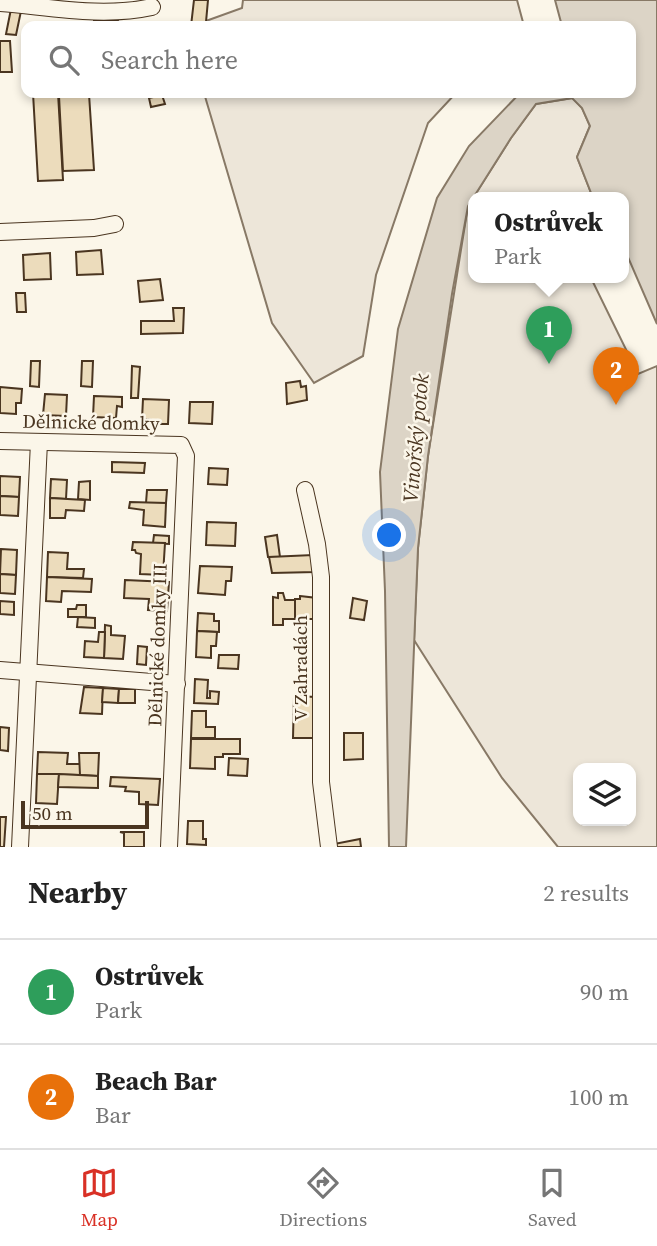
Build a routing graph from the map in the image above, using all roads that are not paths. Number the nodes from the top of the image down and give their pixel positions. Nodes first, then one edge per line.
1 (0, 3) edge
2 (152, 6) dead end
3 (114, 224) dead end
4 (0, 232) edge
5 (0, 441) edge
6 (39, 442) junction
7 (181, 444) joint
8 (305, 490) dead end
9 (0, 670) edge
10 (27, 673) junction
11 (177, 684) junction
12 (20, 847) edge
13 (169, 847) edge
14 (329, 847) edge

1 - 2 street
3 - 4 street
5 - 6 street, Dělnické domky
6 - 7 street, Dělnické domky
6 - 10 street
7 - 11 street, Dělnické domky III
8 - 14 street, V Zahradách
9 - 10 street
10 - 11 street
10 - 12 street
11 - 13 street, Dělnické domky III

